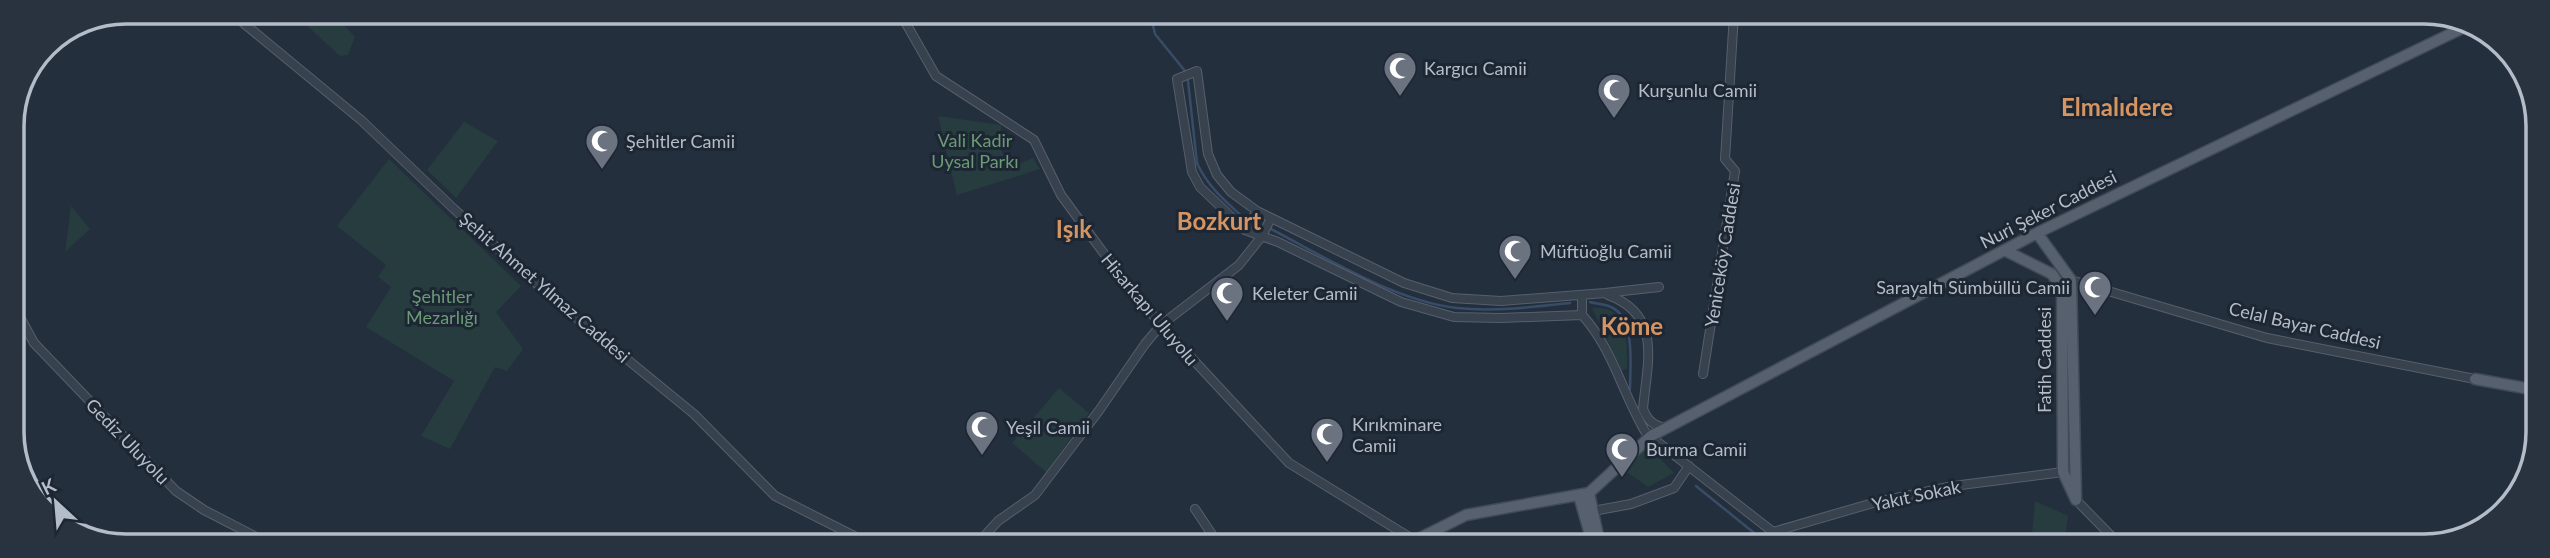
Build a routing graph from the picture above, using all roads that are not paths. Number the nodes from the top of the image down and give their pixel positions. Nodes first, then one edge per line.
1 (246, 25) edge
2 (907, 25) edge
3 (1733, 25) edge
4 (2458, 31) edge
5 (1257, 211) junction
6 (1271, 218) junction
7 (1245, 230) junction
8 (2037, 233) junction
9 (1262, 236) junction
10 (2004, 250) junction
11 (2071, 280) junction
12 (1659, 287) dead end
13 (1605, 293) junction
14 (1581, 295) junction
15 (1581, 315) junction
16 (1161, 325) junction
17 (25, 327) edge
18 (1703, 374) dead end
19 (2475, 379) joint
20 (2526, 388) edge
21 (1643, 409) junction
22 (1633, 412) junction
23 (1665, 428) junction
24 (1651, 436) junction
25 (1689, 466) junction
26 (2063, 472) junction
27 (1584, 494) junction
28 (2076, 500) junction
29 (1195, 509) dead end
30 (1589, 512) junction
31 (1398, 533) edge
32 (1428, 533) edge
33 (1592, 533) edge
34 (1596, 533) edge
35 (2108, 533) edge
36 (250, 534) edge
37 (850, 534) edge
38 (986, 534) edge
39 (1211, 534) edge

1 - 37 street, Şehit Ahmet Yılmaz Caddesi
2 - 16 street, Hisarkapı Uluyolu
3 - 18 street, Yeniceköy Caddesi
4 - 8 main road, Nuri Şeker Caddesi
5 - 6 street
5 - 7 street
5 - 7 street
6 - 9 street
6 - 14 street
7 - 9 street
8 - 10 main road, Nuri Şeker Caddesi
8 - 11 main road
9 - 15 street
9 - 16 street
10 - 23 main road, Nuri Şeker Caddesi
10 - 26 main road, Fatih Caddesi
11 - 19 street, Celal Bayar Caddesi
11 - 28 main road, Fatih Caddesi
12 - 13 street
13 - 14 street
13 - 21 street
14 - 15 street
15 - 22 street
16 - 31 street, Hisarkapı Uluyolu
16 - 38 street
17 - 36 street, Gediz Uluyolu
19 - 20 main road, Celal Bayar Caddesi
21 - 22 street
21 - 23 street
22 - 24 street
23 - 24 main road, Nuri Şeker Caddesi
24 - 25 street
24 - 27 main road, Nuri Şeker Caddesi
25 - 26 street, Yakıt Sokak
25 - 30 street
26 - 28 main road, Fatih Caddesi
27 - 30 main road
27 - 32 main road
28 - 35 street, Fatih Caddesi
29 - 39 street
30 - 33 main road
30 - 34 main road

